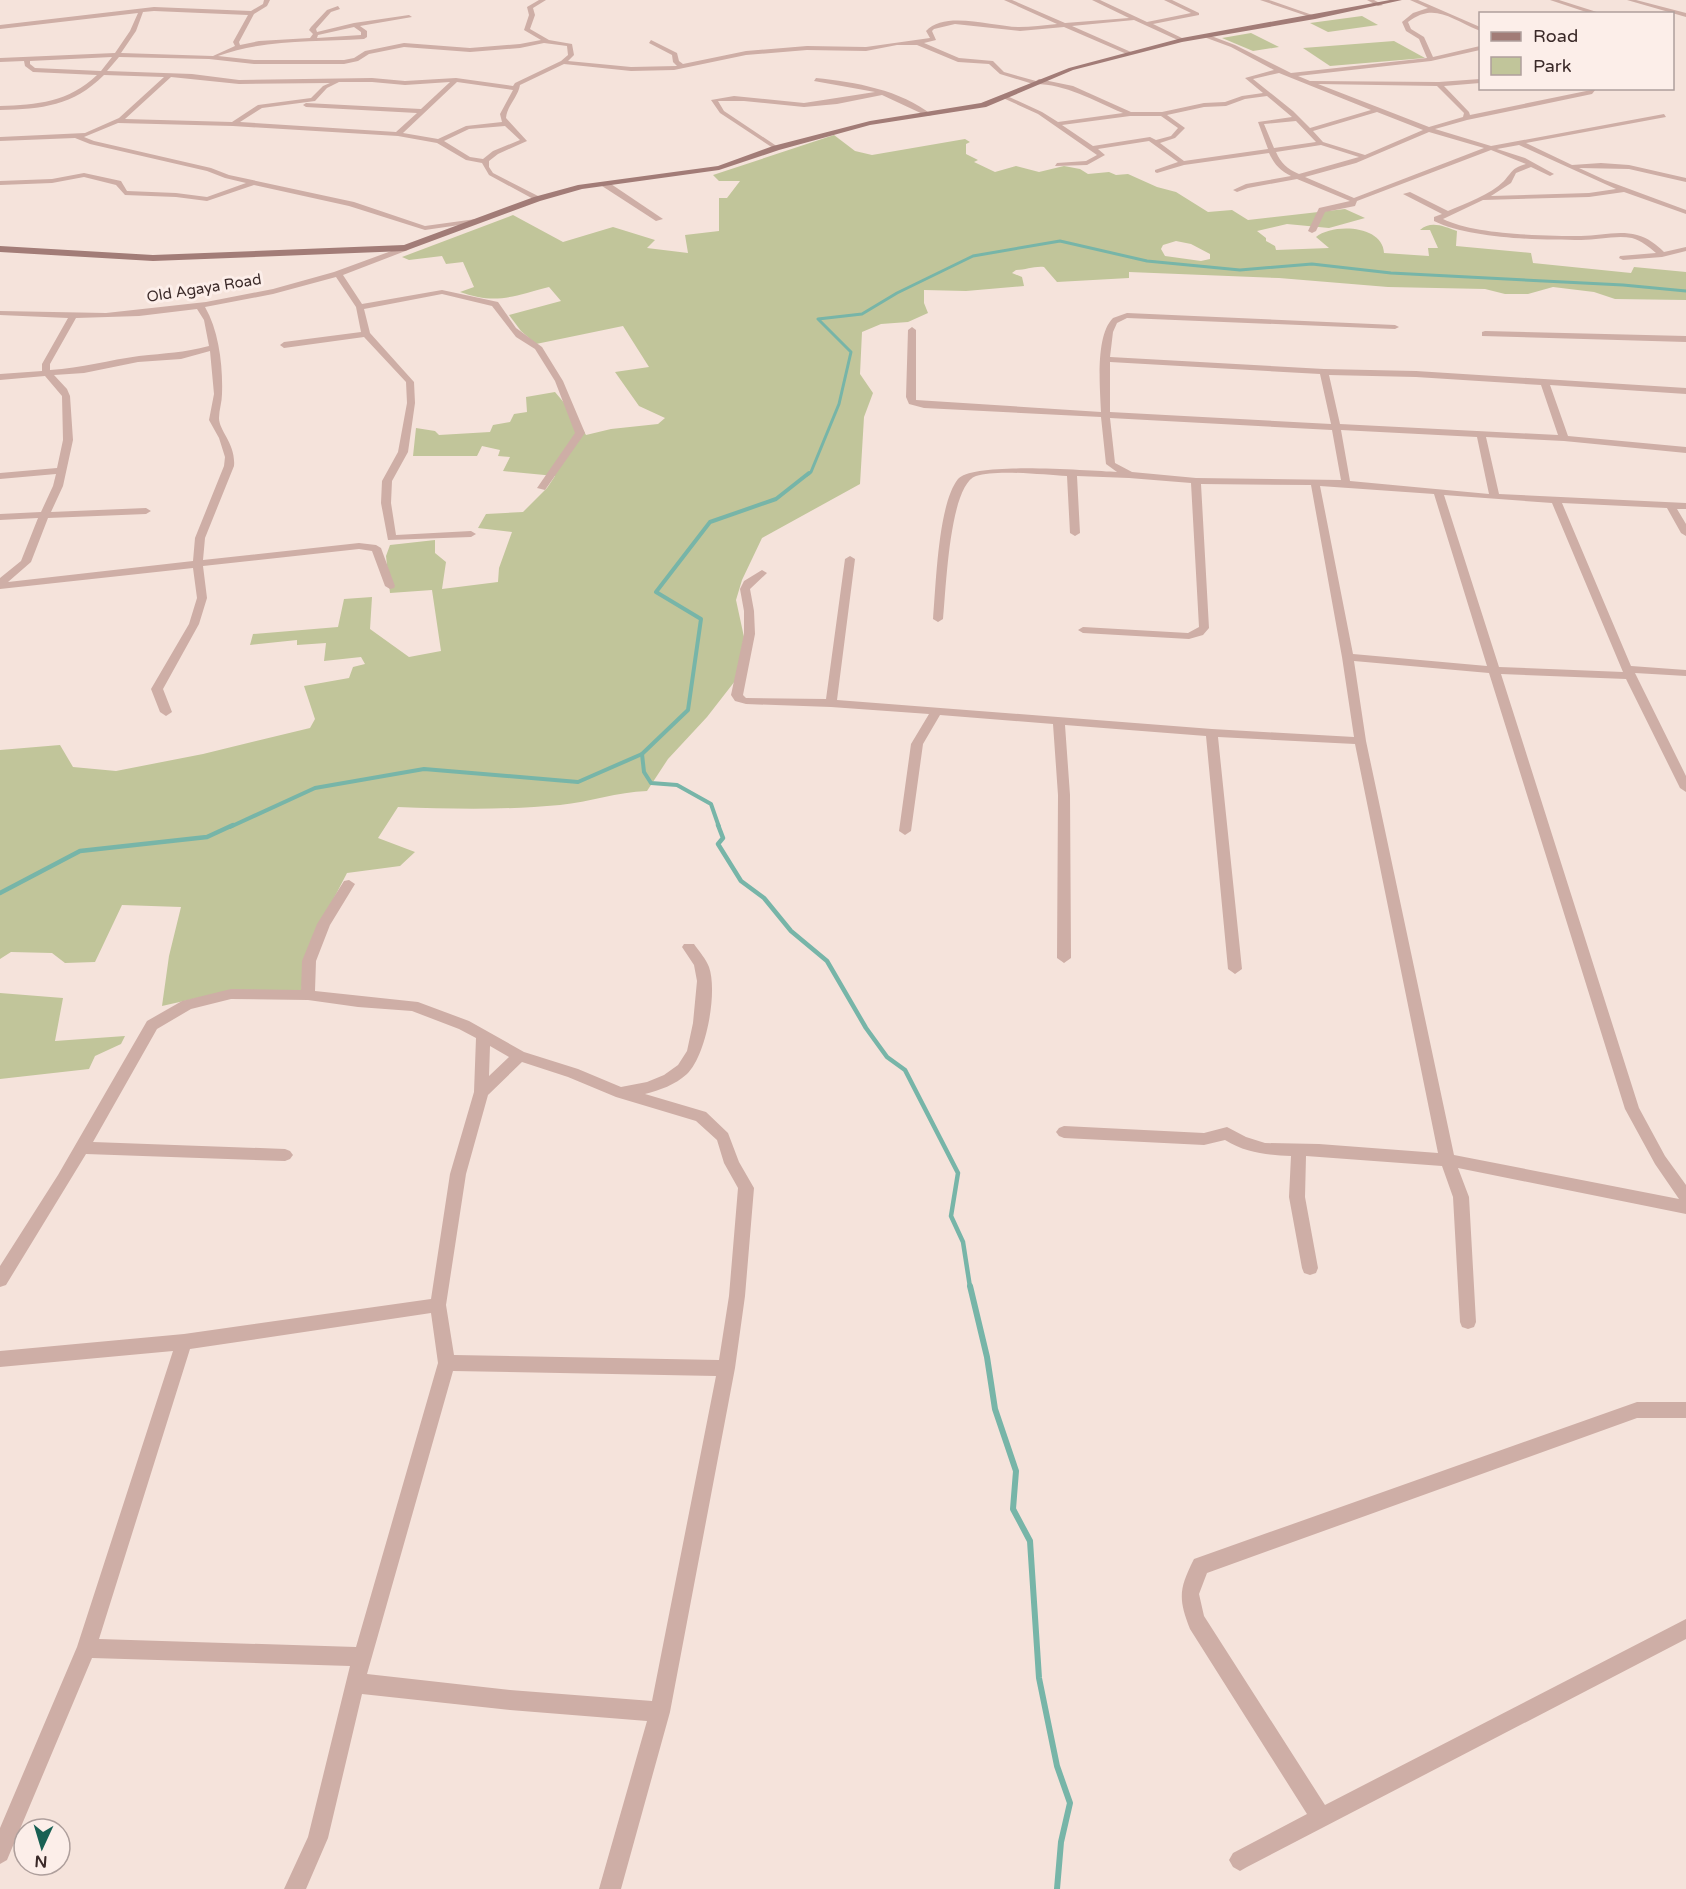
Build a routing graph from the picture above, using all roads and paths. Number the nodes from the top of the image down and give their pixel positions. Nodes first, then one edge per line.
1 (267, 0) edge
2 (543, 0) edge
3 (1007, 0) edge
4 (1095, 0) edge
5 (1167, 0) edge
6 (1263, 0) edge
7 (1370, 0) edge
8 (1399, 0) edge
9 (1413, 0) edge
10 (1553, 0) edge
11 (1630, 0) edge
12 (1380, 4) junction
13 (338, 8) dead end
14 (1432, 9) junction
15 (141, 11) junction
16 (1593, 12) edge
17 (252, 13) junction
18 (1686, 15) edge
19 (1315, 17) junction
20 (409, 18) dead end
21 (1132, 19) junction
22 (1146, 24) junction
23 (1060, 25) junction
24 (354, 26) junction
25 (0, 27) edge
26 (1479, 29) edge
27 (1206, 36) junction
28 (314, 37) junction
29 (1182, 39) junction
30 (544, 41) junction
31 (651, 42) dead end
32 (918, 43) junction
33 (238, 47) junction
34 (1479, 48) edge
35 (1128, 53) junction
36 (117, 55) junction
37 (209, 57) junction
38 (27, 59) junction
39 (1431, 59) junction
40 (0, 60) edge
41 (563, 62) junction
42 (681, 66) junction
43 (1280, 71) junction
44 (102, 74) junction
45 (170, 75) junction
46 (1290, 75) junction
47 (456, 80) junction
48 (816, 80) dead end
49 (313, 81) junction
50 (1479, 81) edge
51 (338, 82) junction
52 (1037, 82) junction
53 (1307, 82) junction
54 (1439, 84) junction
55 (325, 87) junction
56 (515, 88) junction
57 (1594, 90) edge
58 (881, 93) junction
59 (1268, 94) junction
60 (1005, 98) junction
61 (290, 104) junction
62 (0, 108) edge
63 (1377, 110) junction
64 (421, 111) junction
65 (1130, 114) junction
66 (1162, 114) junction
67 (929, 115) junction
68 (1664, 116) dead end
69 (1466, 118) junction
70 (1298, 119) junction
71 (118, 121) junction
72 (233, 124) junction
73 (506, 124) junction
74 (1057, 124) junction
75 (1310, 130) junction
76 (1430, 130) junction
77 (399, 134) junction
78 (78, 137) junction
79 (0, 139) edge
80 (439, 141) junction
81 (1155, 143) junction
82 (1321, 143) junction
83 (1520, 143) junction
84 (776, 148) junction
85 (1094, 148) junction
86 (1490, 148) junction
87 (1272, 149) junction
88 (1365, 157) junction
89 (486, 162) junction
90 (1183, 163) junction
91 (1532, 164) junction
92 (1057, 165) dead end
93 (1571, 167) junction
94 (1157, 171) dead end
95 (1550, 174) dead end
96 (1297, 177) junction
97 (1686, 180) edge
98 (0, 183) edge
99 (256, 183) junction
100 (605, 184) junction
101 (1237, 190) dead end
102 (1626, 190) junction
103 (1407, 194) dead end
104 (1482, 198) junction
105 (537, 199) junction
106 (1354, 200) junction
107 (1686, 212) edge
108 (1446, 213) junction
109 (659, 219) dead end
110 (480, 220) junction
111 (1312, 231) dead end
112 (405, 248) junction
113 (0, 249) edge
114 (1686, 249) edge
115 (1662, 255) junction
116 (1623, 258) dead end
117 (338, 273) junction
118 (199, 305) junction
119 (360, 307) junction
120 (0, 313) edge
121 (73, 316) junction
122 (1395, 327) dead end
123 (912, 330) dead end
124 (366, 334) junction
125 (1485, 334) dead end
126 (1686, 339) edge
127 (284, 345) dead end
128 (214, 347) junction
129 (1104, 359) junction
130 (84, 370) junction
131 (46, 372) junction
132 (1324, 372) junction
133 (0, 377) edge
134 (1545, 383) junction
135 (61, 387) junction
136 (1686, 391) edge
137 (1106, 414) junction
138 (1336, 427) junction
139 (1481, 434) junction
140 (1564, 438) junction
141 (1686, 450) edge
142 (60, 471) junction
143 (1071, 473) junction
144 (1129, 475) junction
145 (0, 476) edge
146 (1196, 481) junction
147 (1315, 483) junction
148 (1346, 483) junction
149 (542, 488) dead end
150 (1438, 492) junction
151 (1495, 497) junction
152 (1556, 500) junction
153 (1670, 505) junction
154 (1686, 506) edge
155 (146, 511) dead end
156 (43, 516) junction
157 (0, 517) edge
158 (1075, 533) dead end
159 (1686, 533) edge
160 (471, 534) dead end
161 (392, 538) junction
162 (376, 548) junction
163 (850, 559) dead end
164 (26, 562) junction
165 (198, 565) junction
166 (762, 573) dead end
167 (37, 582) junction
168 (0, 585) edge
169 (390, 586) dead end
170 (938, 619) dead end
171 (1083, 630) dead end
172 (1348, 657) junction
173 (1492, 670) junction
174 (1629, 673) junction
175 (1686, 673) edge
176 (831, 703) junction
177 (166, 712) dead end
178 (935, 713) junction
179 (1059, 722) junction
180 (1212, 733) junction
181 (1360, 741) junction
182 (1686, 788) edge
183 (905, 831) dead end
184 (349, 884) dead end
185 (689, 947) dead end
186 (1064, 958) dead end
187 (1235, 969) dead end
188 (308, 995) junction
189 (483, 1037) junction
190 (519, 1056) junction
191 (481, 1092) junction
192 (621, 1093) junction
193 (1064, 1132) dead end
194 (82, 1148) junction
195 (1299, 1149) junction
196 (285, 1155) dead end
197 (1447, 1160) junction
198 (1686, 1197) edge
199 (1686, 1207) edge
200 (1310, 1268) dead end
201 (0, 1280) edge
202 (438, 1305) junction
203 (1468, 1322) dead end
204 (183, 1341) junction
205 (0, 1359) edge
206 (447, 1363) junction
207 (726, 1368) junction
208 (1686, 1410) edge
209 (1686, 1629) edge
210 (86, 1648) junction
211 (363, 1657) junction
212 (355, 1683) junction
213 (660, 1712) junction
214 (1322, 1818) junction
215 (0, 1853) edge
216 (1240, 1860) dead end
217 (295, 1889) edge
218 (610, 1889) edge

1 - 17 street
2 - 30 street
3 - 23 street
4 - 21 street
5 - 22 street
6 - 19 street
7 - 12 street
8 - 12 street
9 - 14 street
10 - 16 street
11 - 18 street
12 - 19 street
13 - 28 street
14 - 26 street
14 - 39 street
15 - 17 street
15 - 25 street
15 - 36 street
17 - 33 street
19 - 27 street
20 - 24 street
21 - 22 street
21 - 23 street
22 - 29 street
23 - 32 street
23 - 35 street
24 - 28 street
24 - 28 street
27 - 29 street
27 - 43 street
28 - 33 street
29 - 35 street
30 - 37 street
30 - 41 street
31 - 42 street
32 - 42 street
32 - 52 street
33 - 37 street
34 - 39 street
35 - 52 street
36 - 37 street
36 - 38 street
36 - 44 street
38 - 40 street
38 - 44 street
39 - 46 street
41 - 42 street
41 - 56 street
43 - 46 street
43 - 59 street
44 - 45 street
44 - 62 street
45 - 49 street
45 - 71 street
46 - 53 street
47 - 51 street
47 - 56 street
47 - 64 street
48 - 58 street
49 - 51 street
49 - 55 street
50 - 54 street
51 - 55 street
52 - 60 street
52 - 65 street
53 - 54 street
53 - 63 street
54 - 69 street
55 - 61 street
56 - 73 street
57 - 69 street
58 - 67 street
58 - 84 street
59 - 66 street
59 - 70 street
60 - 67 street
60 - 74 street
61 - 64 street
61 - 72 street
63 - 75 street
63 - 76 street
64 - 77 street
65 - 66 street
65 - 74 street
66 - 81 street
67 - 84 street
68 - 83 street
69 - 76 street
70 - 75 street
70 - 87 street
71 - 72 street
71 - 78 street
72 - 77 street
73 - 80 street
73 - 89 street
74 - 85 street
75 - 82 street
76 - 86 street
76 - 88 street
77 - 80 street
78 - 79 street
78 - 99 street
80 - 89 street
81 - 85 street
81 - 90 street
82 - 87 street
82 - 88 street
83 - 86 street
83 - 93 street
84 - 100 street
85 - 92 street
86 - 91 street
86 - 106 street
87 - 90 street
87 - 96 street
88 - 96 street
89 - 105 street
90 - 94 street
91 - 95 street
91 - 104 street
93 - 97 street
93 - 102 street
96 - 101 street
96 - 106 street
98 - 99 street
99 - 110 street
100 - 105 street
100 - 109 street
102 - 104 street
102 - 107 street
103 - 108 street
104 - 108 street
105 - 110 street
106 - 111 street
108 - 115 street
110 - 112 street
112 - 113 street
112 - 117 street, Old Agaya Road
114 - 115 street
115 - 116 street
117 - 118 street, Old Agaya Road
117 - 119 street
118 - 121 street, Old Agaya Road
118 - 128 street
119 - 124 street
119 - 149 street
120 - 121 street, Old Agaya Road
121 - 131 street
122 - 129 street
123 - 137 street
124 - 127 street
124 - 161 street
125 - 126 street
128 - 130 street
128 - 165 street
129 - 132 street
129 - 137 street
130 - 131 street
130 - 135 street
131 - 133 street
131 - 135 street
132 - 134 street
132 - 138 street
134 - 136 street
134 - 140 street
135 - 142 street
137 - 138 street
137 - 144 street
138 - 139 street
138 - 148 street
139 - 140 street
139 - 151 street
140 - 141 street
142 - 145 street
142 - 156 street
143 - 144 street
143 - 158 street
143 - 170 street
144 - 146 street
146 - 147 street
146 - 171 street
147 - 148 street
147 - 172 street
148 - 150 street
150 - 151 street
150 - 173 street
151 - 152 street
152 - 153 street
152 - 174 street
153 - 154 street
153 - 159 street
155 - 156 street
156 - 157 street
156 - 164 street
160 - 161 street
161 - 162 street
162 - 165 street
162 - 169 street
163 - 176 street
164 - 167 street
164 - 168 street
165 - 167 street
165 - 177 street
166 - 176 street
167 - 168 street
172 - 173 street
172 - 181 street
173 - 174 street
173 - 198 street
174 - 175 street
174 - 182 street
176 - 178 street
178 - 179 street
178 - 183 street
179 - 180 street
179 - 186 street
180 - 181 street
180 - 187 street
181 - 197 street
184 - 188 street
185 - 192 street
188 - 189 street
188 - 194 street
189 - 190 street
189 - 191 street
190 - 191 street
190 - 192 street
191 - 202 street
192 - 207 street
193 - 195 street
194 - 196 street
194 - 201 street
195 - 197 street
195 - 200 street
197 - 199 street
197 - 203 street
202 - 204 street
202 - 206 street
204 - 205 street
204 - 210 street
206 - 207 street
206 - 211 street
207 - 213 street
208 - 214 street
209 - 214 street
210 - 211 street
210 - 215 street
211 - 212 street
212 - 213 street
212 - 217 street
213 - 218 street
214 - 216 street

